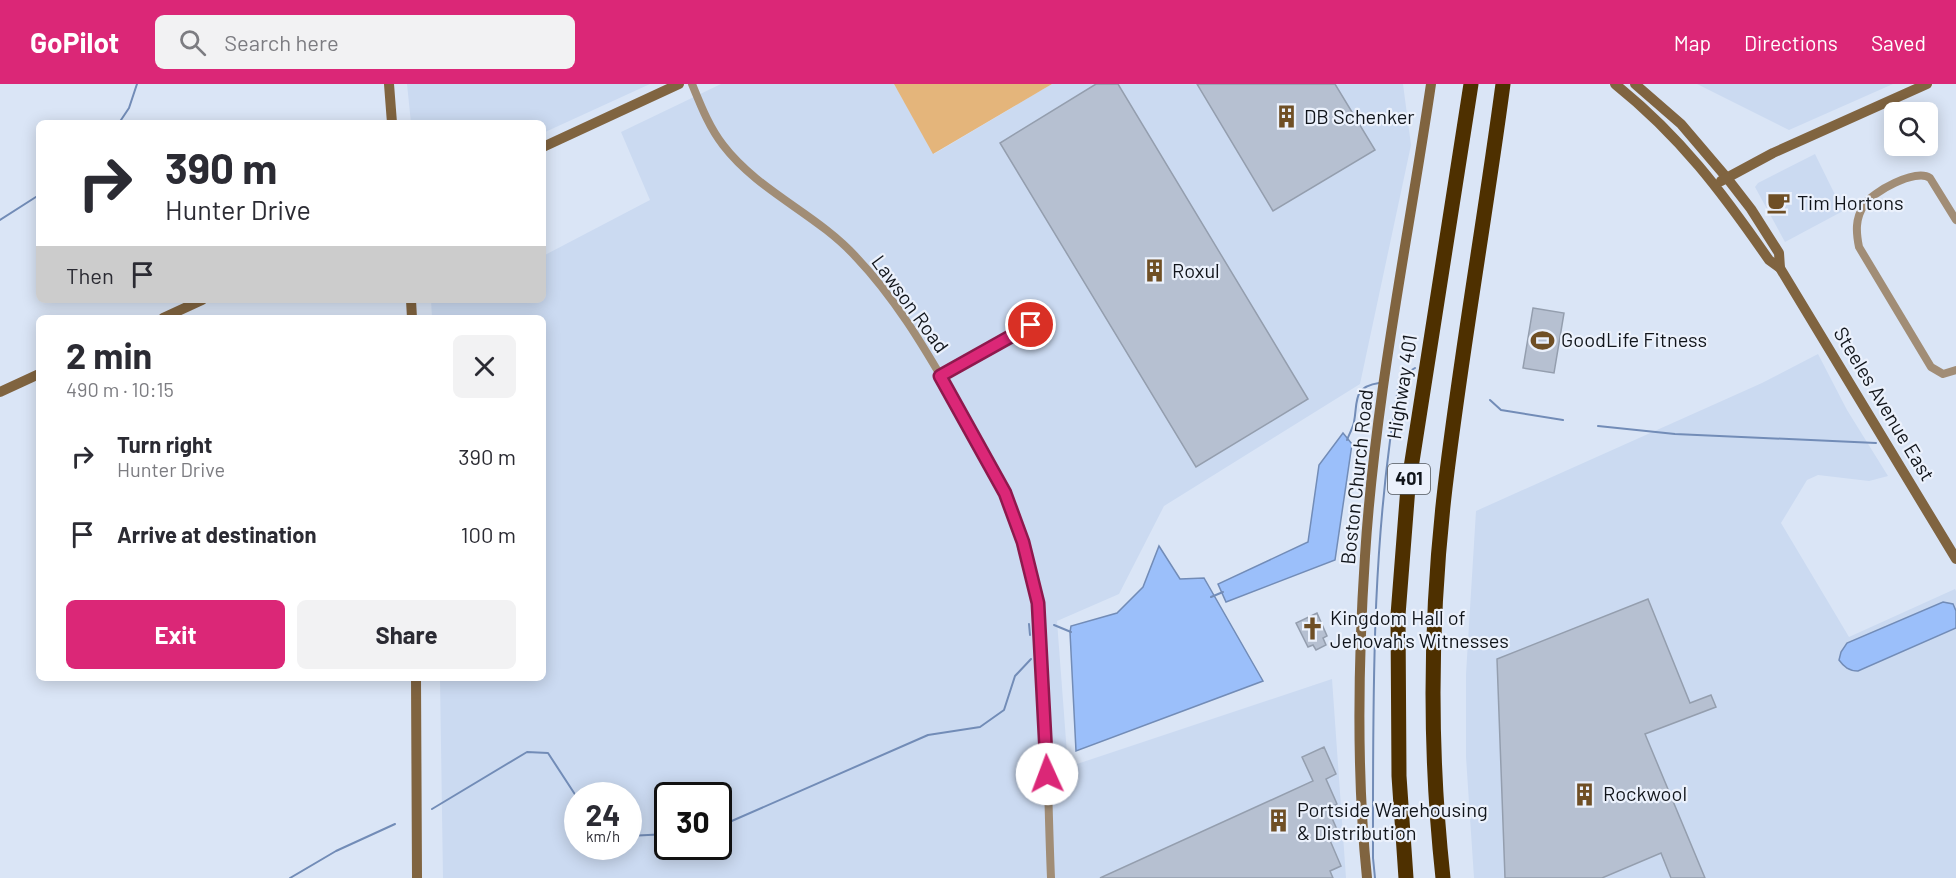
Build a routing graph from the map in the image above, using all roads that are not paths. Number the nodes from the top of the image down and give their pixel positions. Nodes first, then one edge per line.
1 (389, 84) edge
2 (679, 84) edge
3 (693, 84) edge
4 (1431, 84) edge
5 (1471, 84) edge
6 (1503, 84) edge
7 (1615, 84) edge
8 (1635, 84) edge
9 (1927, 84) edge
10 (392, 120) edge
11 (546, 146) edge
12 (1727, 178) junction
13 (1716, 185) junction
14 (1956, 219) edge
15 (1780, 268) junction
16 (196, 303) edge
17 (170, 315) edge
18 (1031, 325) dead end
19 (1956, 370) edge
20 (36, 375) edge
21 (940, 376) junction
22 (0, 392) edge
23 (1956, 559) edge
24 (416, 681) edge
25 (417, 878) edge
26 (1051, 878) edge
27 (1367, 878) edge
28 (1406, 878) edge
29 (1443, 878) edge

1 - 10 main road
2 - 11 main road
3 - 21 street, Lawson Road
4 - 27 main road, Boston Church Road
5 - 28 highway, Highway 401 / 401
6 - 29 highway, 401
7 - 13 main road, Steeles Avenue East
8 - 12 main road, Steeles Avenue East
9 - 12 main road
12 - 13 main road
12 - 15 main road, Steeles Avenue East
13 - 15 main road, Steeles Avenue East
14 - 19 street
15 - 23 main road, Steeles Avenue East
16 - 17 main road
18 - 21 street
20 - 22 main road
21 - 26 street, Lawson Road
24 - 25 main road

